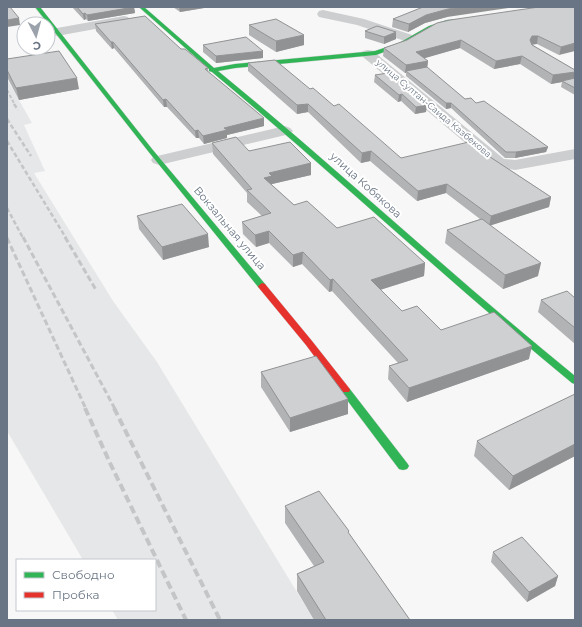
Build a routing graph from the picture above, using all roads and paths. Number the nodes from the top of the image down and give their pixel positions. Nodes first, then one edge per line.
1 (37, 7) edge
2 (141, 7) edge
3 (323, 14) dead end
4 (150, 16) junction
5 (467, 19) edge
6 (57, 32) junction
7 (411, 39) junction
8 (368, 54) junction
9 (211, 70) junction
10 (285, 131) junction
11 (575, 154) edge
12 (159, 160) junction
13 (575, 381) edge
14 (403, 466) dead end

1 - 6 street, Вокзальная улица
2 - 4 street, улица Кобякова
3 - 7 street
4 - 6 street
4 - 9 street, улица Кобякова
5 - 7 street
6 - 12 street, Вокзальная улица
7 - 8 street
8 - 9 street
8 - 11 street, улица Султан-Саида Казбекова
9 - 10 street, улица Кобякова
10 - 12 street
10 - 13 street, улица Кобякова
12 - 14 street, Вокзальная улица

